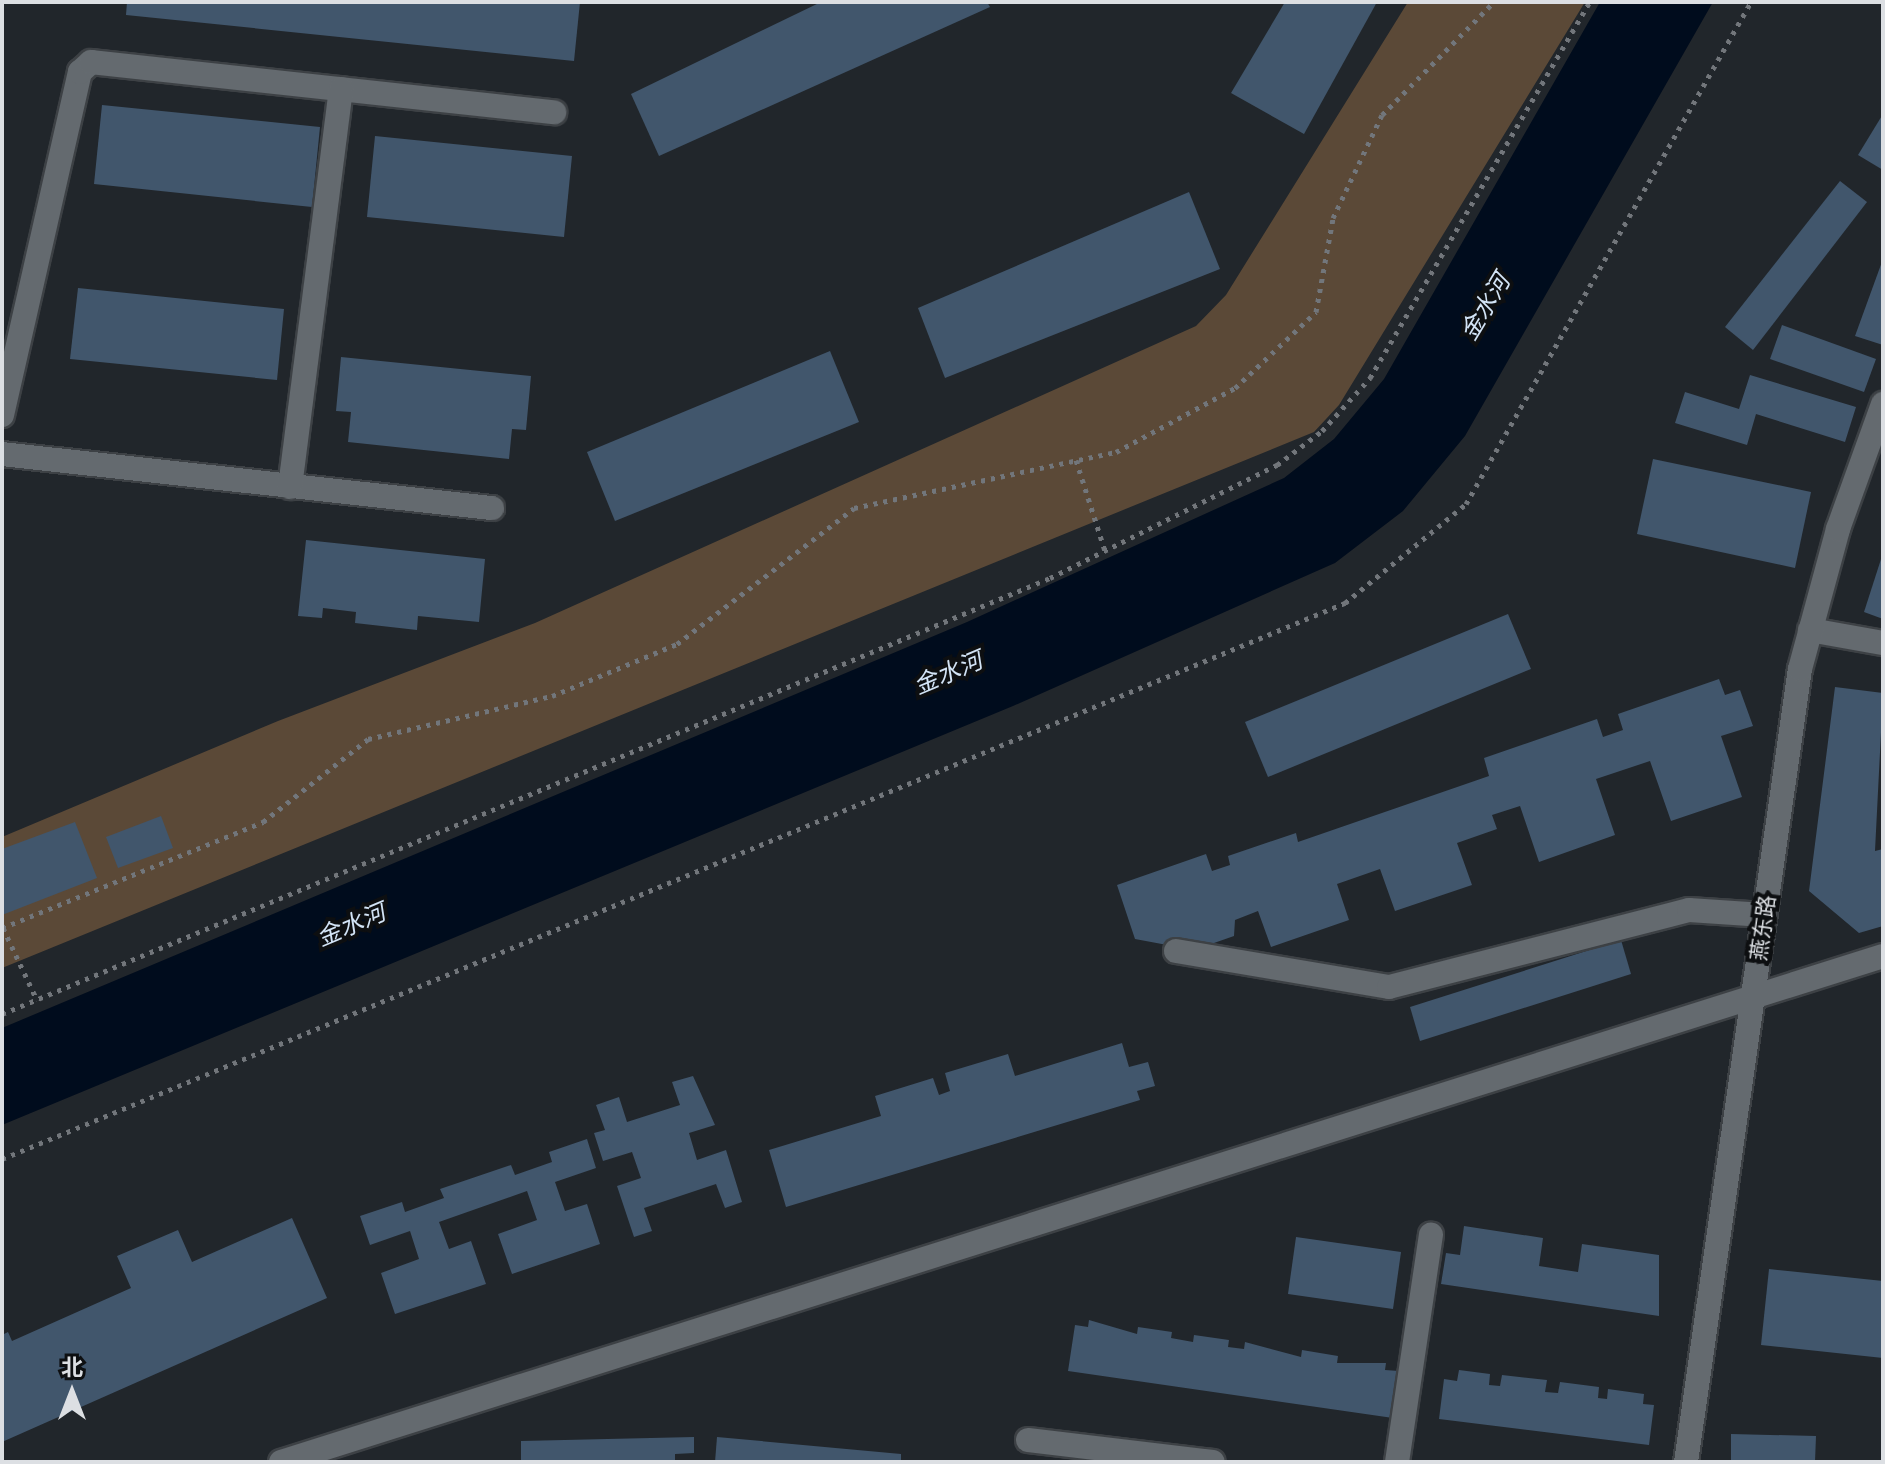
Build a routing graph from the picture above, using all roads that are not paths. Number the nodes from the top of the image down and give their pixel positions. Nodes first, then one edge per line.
1 (341, 89) junction
2 (554, 112) dead end
3 (1883, 404) edge
4 (2, 415) edge
5 (2, 454) edge
6 (290, 487) junction
7 (492, 508) dead end
8 (1810, 630) junction
9 (1883, 643) edge
10 (1764, 915) junction
11 (1176, 951) dead end
12 (1883, 956) edge
13 (1753, 997) junction
14 (1431, 1235) dead end
15 (1028, 1440) dead end
16 (281, 1462) edge
17 (1213, 1462) edge
18 (1397, 1462) edge
19 (1686, 1462) edge

1 - 2 street
1 - 4 street
1 - 6 street
3 - 8 street, 燕东路
5 - 6 street
6 - 7 street
8 - 9 street
8 - 10 street, 燕东路
10 - 11 street
10 - 13 street, 燕东路
12 - 13 street
13 - 16 street
13 - 19 street, 燕东路
14 - 18 street
15 - 17 street

